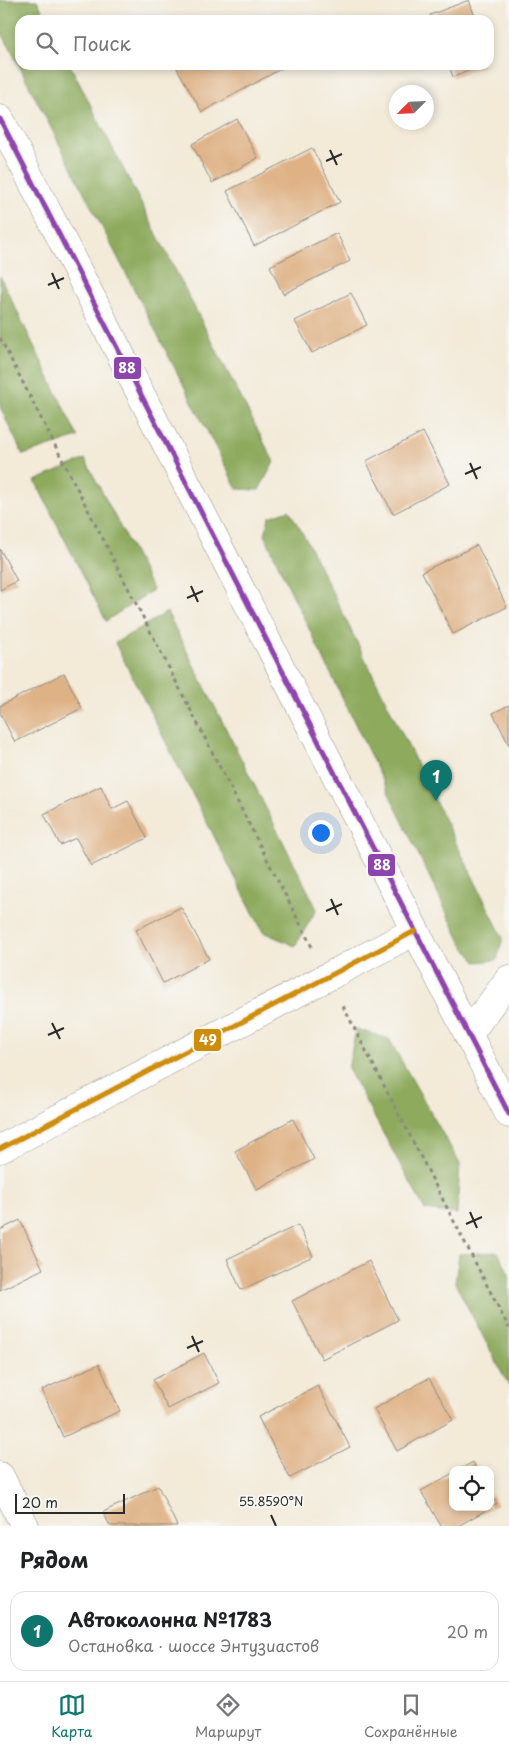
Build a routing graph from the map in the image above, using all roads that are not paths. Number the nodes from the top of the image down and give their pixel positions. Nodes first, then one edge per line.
1 (0, 119) edge
2 (415, 931) junction
3 (509, 979) edge
4 (468, 1034) junction
5 (509, 1114) edge
6 (0, 1149) edge
7 (0, 1476) edge
8 (25, 1526) edge

1 - 2 main road
2 - 4 main road
2 - 6 main road
3 - 4 main road
4 - 5 main road
7 - 8 main road

